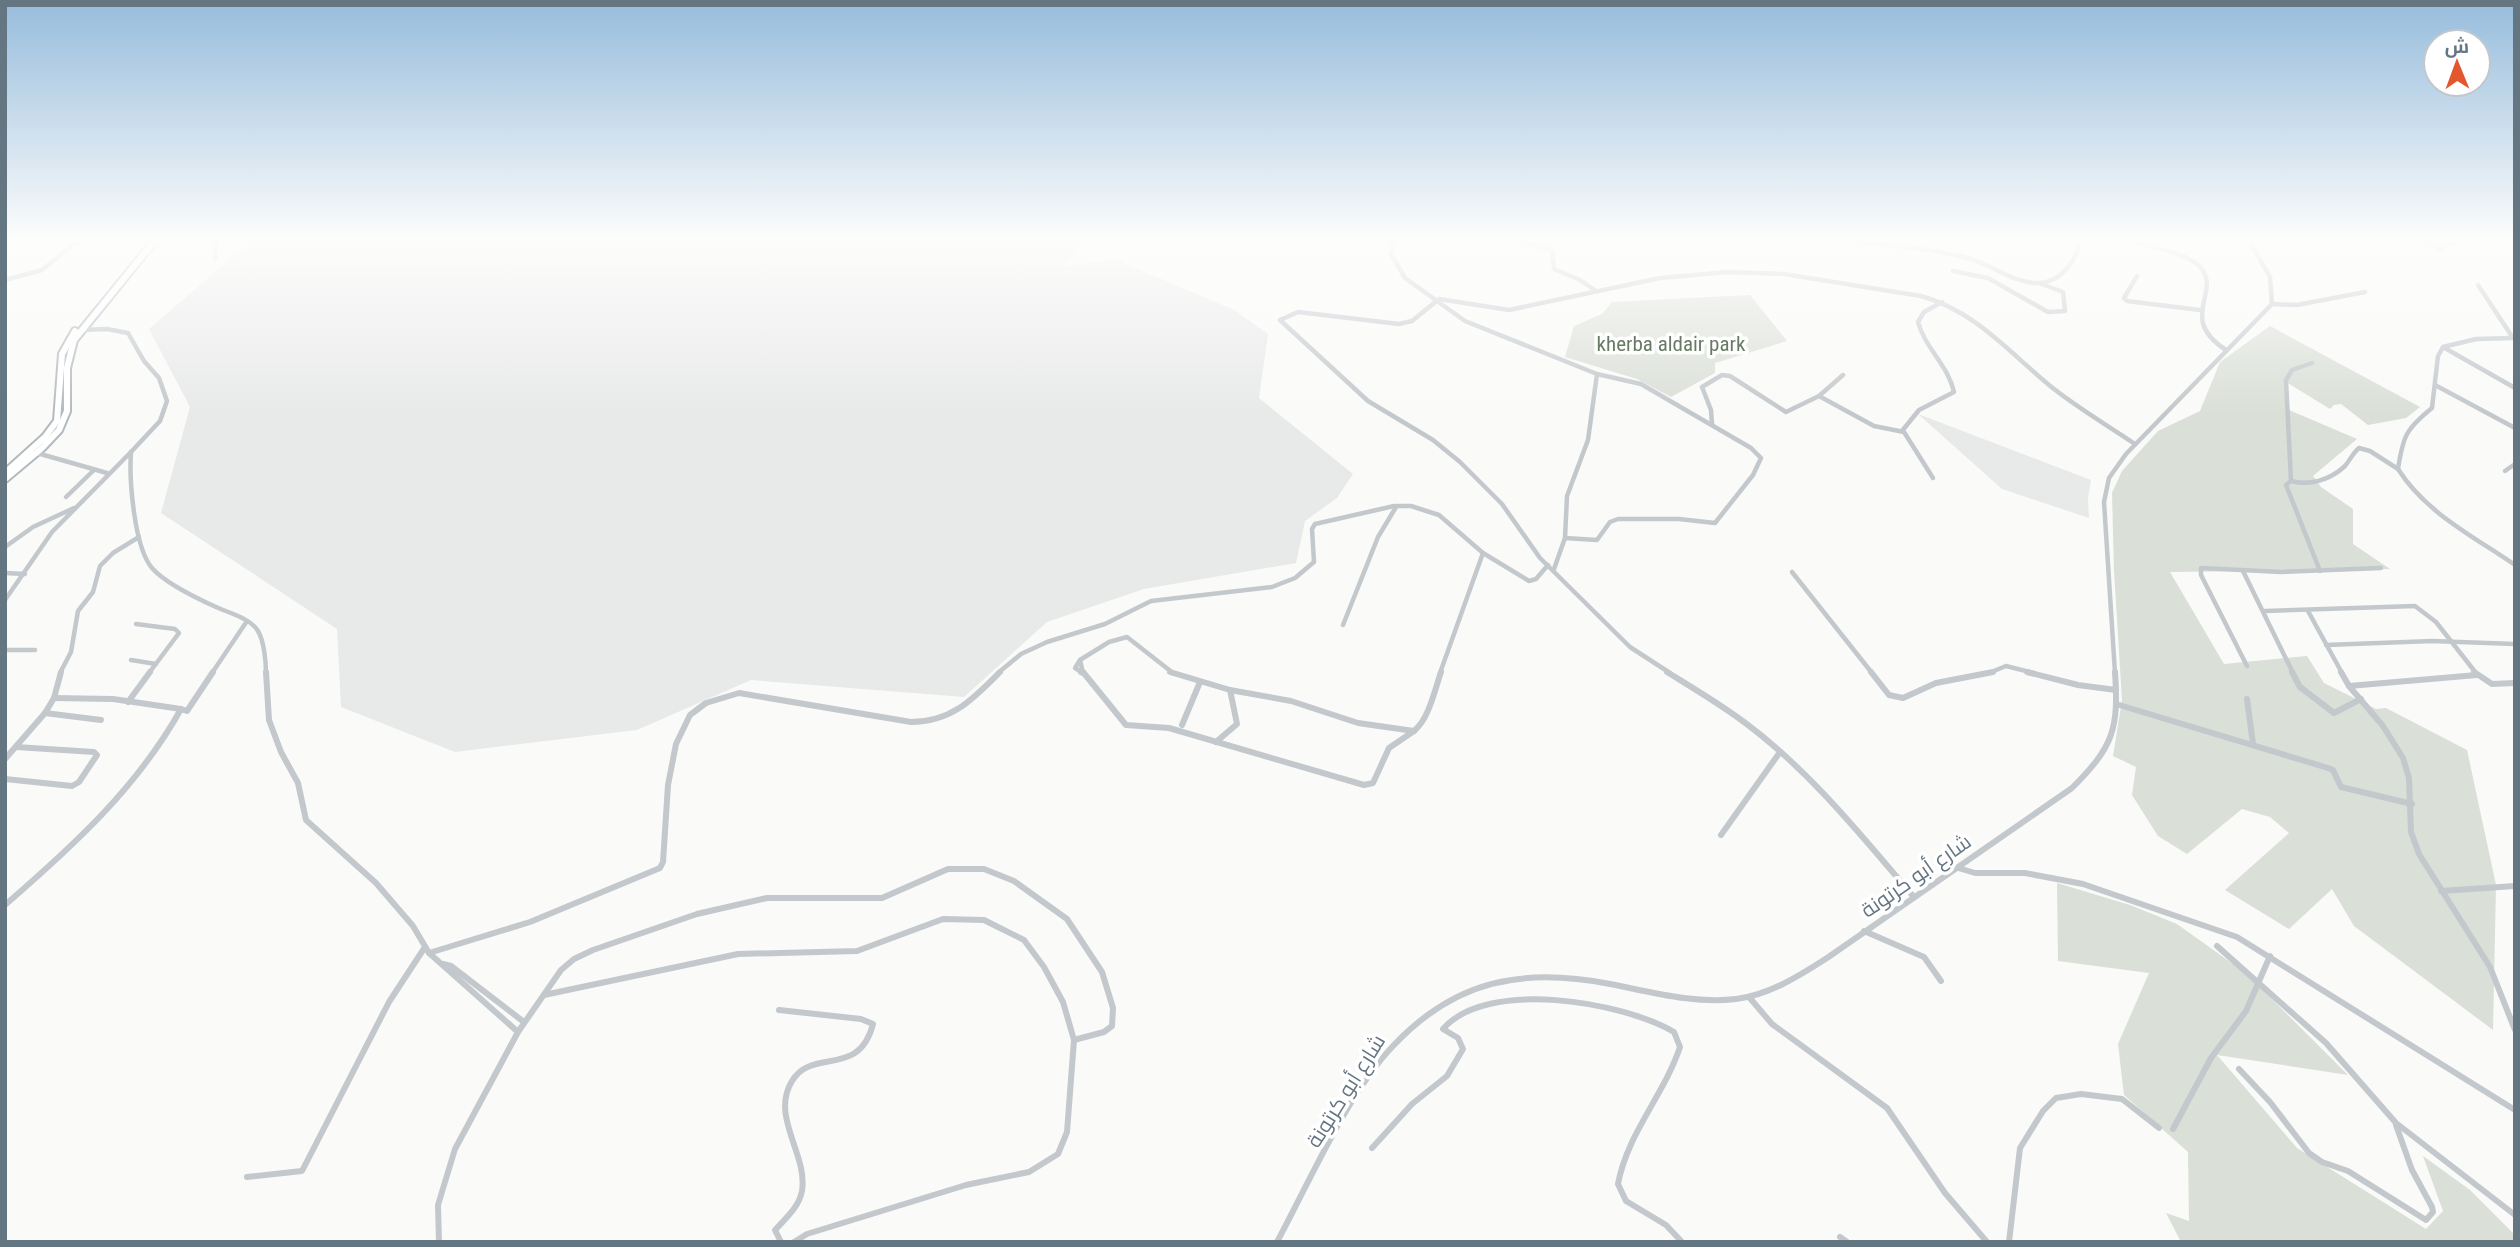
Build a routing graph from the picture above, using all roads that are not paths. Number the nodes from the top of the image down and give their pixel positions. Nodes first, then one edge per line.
1 (104, 297) edge
2 (106, 297) edge
3 (1430, 297) edge
4 (1573, 297) edge
5 (1918, 297) edge
6 (2021, 297) edge
7 (2065, 297) edge
8 (2125, 297) edge
9 (2202, 297) edge
10 (2272, 297) edge
11 (2338, 297) edge
12 (2486, 297) edge
13 (1435, 301) junction
14 (1941, 302) junction
15 (2272, 304) junction
16 (2200, 310) junction
17 (78, 330) junction
18 (2514, 339) edge
19 (2443, 347) junction
20 (2226, 350) junction
21 (2312, 363) dead end
22 (1597, 373) junction
23 (1843, 375) dead end
24 (2435, 385) junction
25 (2515, 388) edge
26 (1819, 396) junction
27 (66, 416) junction
28 (57, 419) junction
29 (1712, 424) junction
30 (2513, 425) edge
31 (1902, 431) junction
32 (2135, 444) junction
33 (131, 452) junction
34 (37, 453) junction
35 (2515, 464) edge
36 (2398, 469) junction
37 (94, 470) junction
38 (2505, 471) dead end
39 (5, 473) edge
40 (107, 473) junction
41 (1933, 478) dead end
42 (5, 480) edge
43 (2291, 481) junction
44 (66, 497) dead end
45 (1396, 507) junction
46 (77, 508) junction
47 (139, 537) junction
48 (1565, 538) junction
49 (5, 547) edge
50 (1483, 553) junction
51 (2515, 553) edge
52 (2506, 558) junction
53 (2515, 565) edge
54 (1551, 567) junction
55 (2381, 568) dead end
56 (2243, 571) junction
57 (2320, 571) junction
58 (1792, 572) dead end
59 (5, 573) edge
60 (25, 574) junction
61 (5, 600) edge
62 (2265, 611) junction
63 (2308, 611) junction
64 (247, 621) junction
65 (136, 624) dead end
66 (1343, 625) dead end
67 (2452, 641) junction
68 (2515, 644) edge
69 (2326, 645) junction
70 (5, 650) edge
71 (35, 650) dead end
72 (131, 660) dead end
73 (156, 664) junction
74 (2247, 666) dead end
75 (2477, 675) junction
76 (1200, 681) junction
77 (2515, 683) edge
78 (2348, 686) junction
79 (1230, 690) junction
80 (2116, 690) junction
81 (54, 698) junction
82 (2247, 699) dead end
83 (2361, 699) junction
84 (128, 702) junction
85 (2116, 704) junction
86 (181, 709) junction
87 (45, 713) junction
88 (100, 720) dead end
89 (1182, 725) dead end
90 (1413, 731) junction
91 (1216, 742) junction
92 (2253, 744) junction
93 (16, 747) junction
94 (1780, 752) junction
95 (5, 759) edge
96 (5, 779) edge
97 (2412, 804) junction
98 (1721, 835) dead end
99 (1955, 867) junction
100 (2515, 886) edge
101 (2441, 891) junction
102 (1913, 896) junction
103 (5, 905) edge
104 (1864, 931) junction
105 (2217, 946) dead end
106 (427, 950) junction
107 (2270, 956) junction
108 (443, 964) junction
109 (1941, 981) dead end
110 (2259, 981) junction
111 (544, 995) junction
112 (1749, 997) junction
113 (779, 1010) dead end
114 (524, 1022) junction
115 (2515, 1030) edge
116 (518, 1032) junction
117 (1074, 1040) junction
118 (2239, 1069) dead end
119 (2515, 1110) edge
120 (2396, 1123) junction
121 (2159, 1128) dead end
122 (2173, 1129) dead end
123 (1372, 1148) dead end
124 (247, 1177) dead end
125 (2515, 1216) edge
126 (439, 1242) edge
127 (781, 1242) edge
128 (794, 1242) edge
129 (1277, 1242) edge
130 (1682, 1242) edge
131 (1987, 1242) edge
132 (2009, 1242) edge

1 - 17 main road
2 - 17 main road
3 - 13 street
4 - 13 street
5 - 14 street
6 - 7 street
8 - 16 street
9 - 16 street
10 - 15 street
11 - 15 street
12 - 18 street
13 - 22 street
13 - 54 street
14 - 31 street
14 - 32 street
15 - 20 street, شارع أبو كرتونة
16 - 20 street
17 - 27 main road
17 - 28 main road
17 - 33 street
18 - 19 street
19 - 24 street
19 - 25 street
20 - 32 street, شارع أبو كرتونة
21 - 43 street
22 - 29 street
22 - 48 street
23 - 26 street
24 - 30 street
24 - 36 street
26 - 29 street
26 - 31 street
27 - 28 main road
27 - 34 main road
28 - 39 main road
29 - 48 street
31 - 41 street
32 - 80 street, شارع أبو كرتونة
33 - 40 street
33 - 47 street
34 - 37 street
34 - 42 main road
35 - 38 street
36 - 43 street
36 - 52 street
37 - 40 street
37 - 44 street
40 - 46 street
43 - 57 street
45 - 50 street
45 - 66 street
45 - 106 street
46 - 49 street
46 - 60 street
47 - 64 street
47 - 81 street
48 - 54 street
50 - 54 street
50 - 90 street
51 - 52 street
52 - 53 street
54 - 94 street
55 - 57 street
56 - 57 street
56 - 62 street
56 - 74 street
58 - 80 street
59 - 60 street
60 - 61 street
62 - 63 street
62 - 83 street
63 - 67 street
63 - 69 street
64 - 86 street
64 - 106 street
65 - 73 street
67 - 68 street
67 - 69 street
67 - 75 street
69 - 78 street
70 - 71 street
72 - 73 street
73 - 84 street
75 - 77 street
75 - 78 street
76 - 79 street
76 - 89 street
76 - 91 street
78 - 83 street
79 - 90 street
79 - 91 street
80 - 85 street, شارع أبو كرتونة
81 - 84 street
81 - 87 street
82 - 92 street
83 - 97 street
84 - 86 street
85 - 92 street
85 - 99 street, شارع أبو كرتونة
86 - 103 street
87 - 88 street
87 - 93 street
90 - 91 street
92 - 97 street
93 - 95 street
93 - 96 street
94 - 98 street
94 - 102 street
97 - 101 street
99 - 102 street, شارع أبو كرتونة
99 - 107 street
100 - 101 street
101 - 115 street
102 - 104 street, شارع أبو كرتونة
104 - 109 street
104 - 112 street, شارع أبو كرتونة
105 - 110 street
106 - 108 street
106 - 124 street
107 - 110 street
107 - 119 street
108 - 114 street
108 - 116 street
110 - 120 street
110 - 122 street
111 - 114 street
111 - 117 street
111 - 117 street
112 - 129 street, شارع أبو كرتونة
112 - 131 street
113 - 127 street
114 - 116 street
116 - 126 street
117 - 128 street
118 - 120 street
120 - 125 street
121 - 132 street
123 - 130 street

